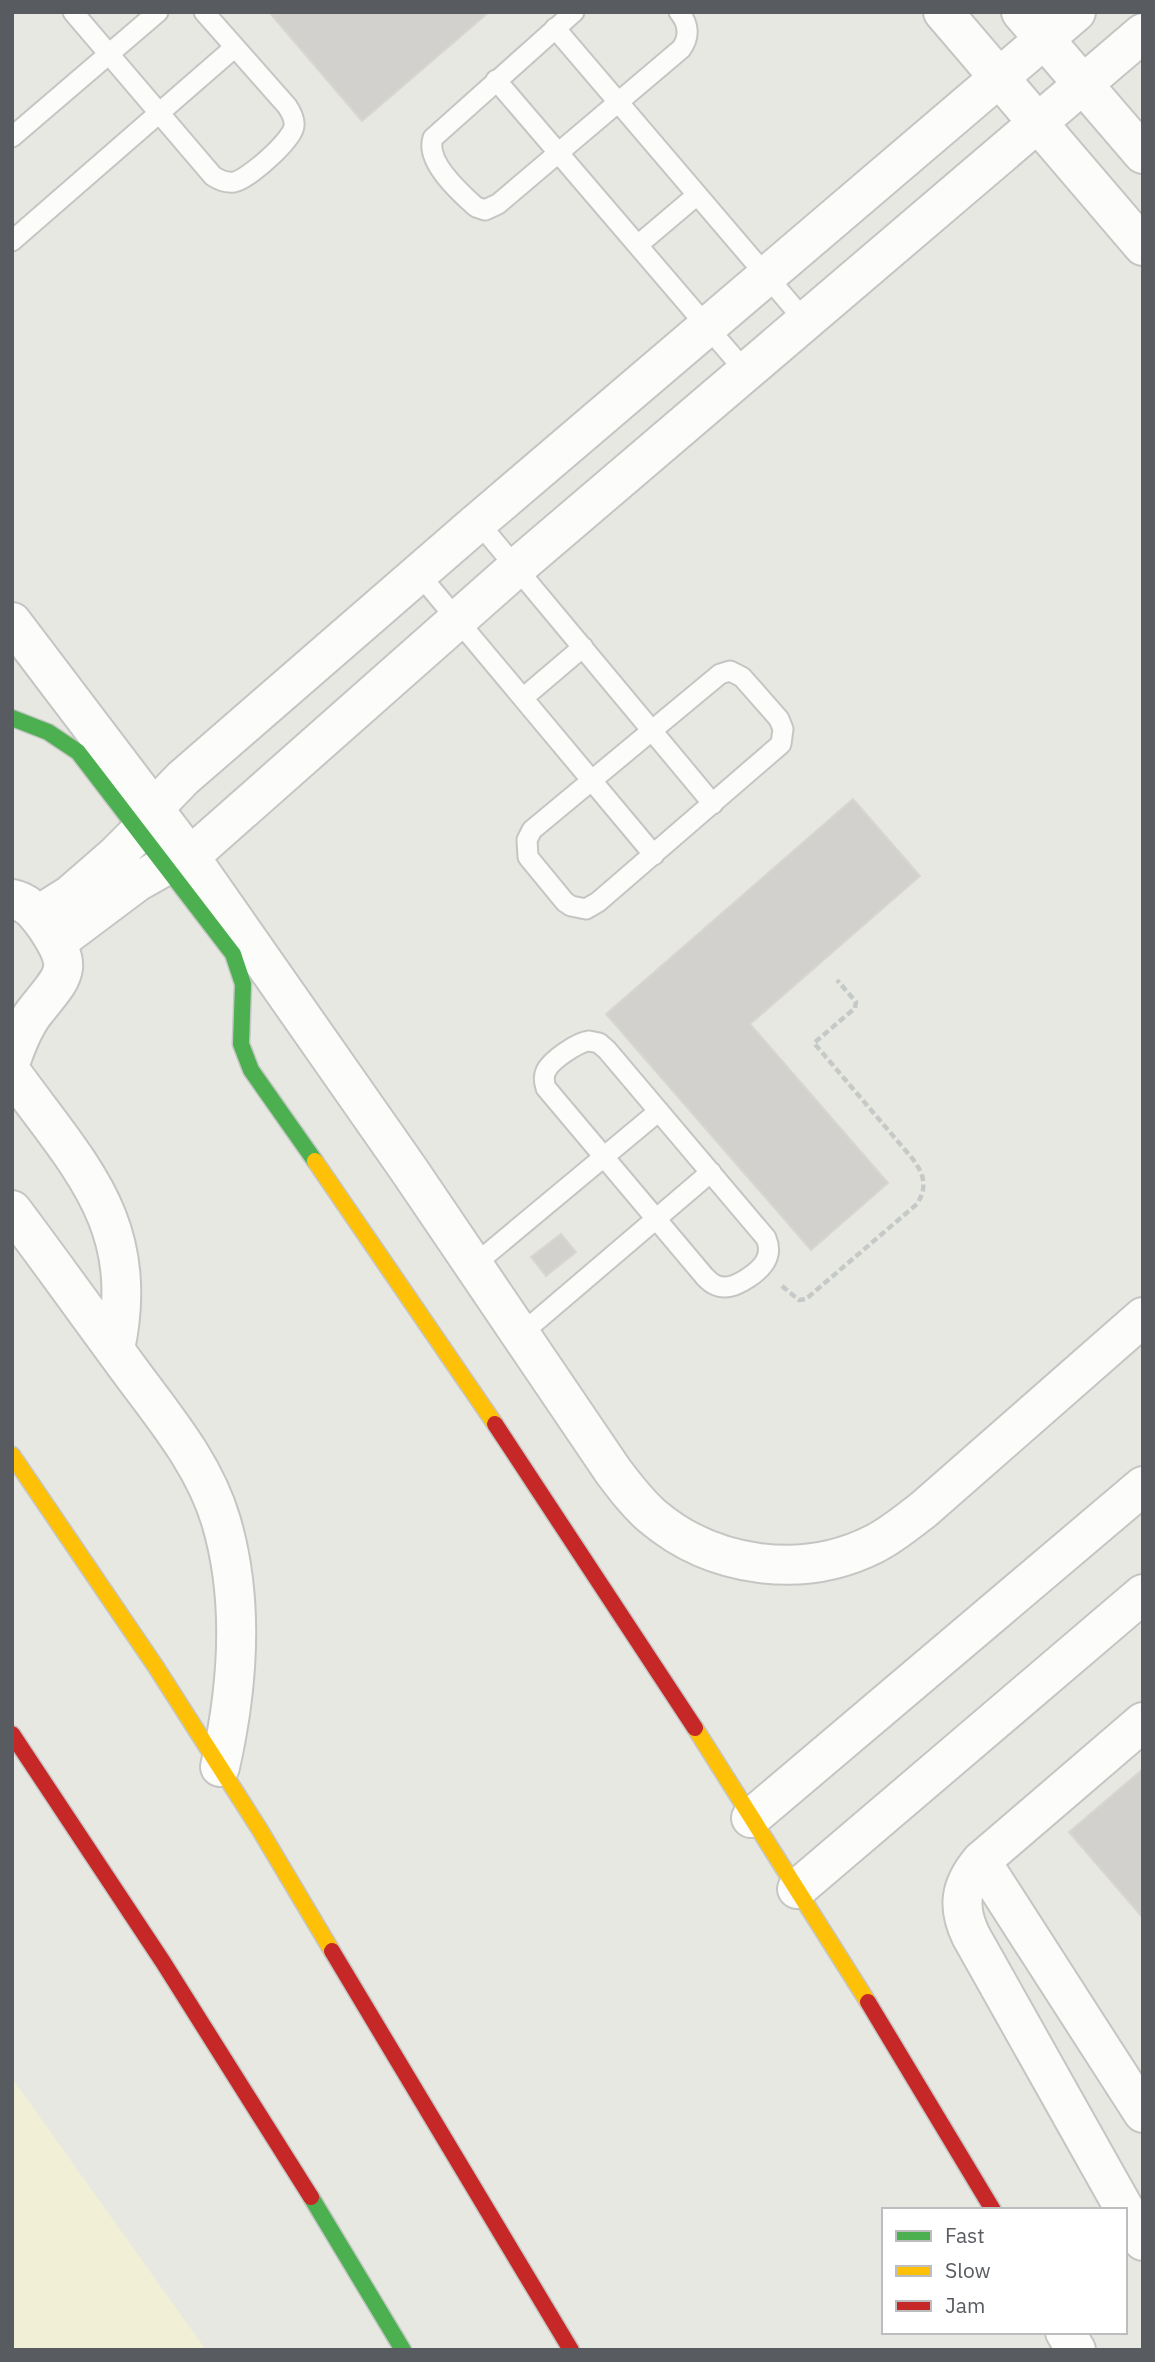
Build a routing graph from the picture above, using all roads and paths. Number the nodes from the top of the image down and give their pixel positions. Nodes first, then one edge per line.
1 (73, 12) edge
2 (158, 12) edge
3 (204, 12) edge
4 (573, 12) edge
5 (679, 12) edge
6 (943, 12) edge
7 (1076, 12) edge
8 (1033, 26) edge
9 (555, 28) junction
10 (1143, 33) edge
11 (234, 47) junction
12 (109, 54) junction
13 (999, 78) junction
14 (496, 80) junction
15 (1083, 85) junction
16 (618, 102) junction
17 (159, 113) junction
18 (1037, 123) junction
19 (12, 137) edge
20 (559, 153) junction
21 (1143, 155) edge
22 (697, 194) junction
23 (12, 241) edge
24 (638, 245) junction
25 (1143, 246) edge
26 (767, 277) junction
27 (805, 321) junction
28 (708, 328) junction
29 (746, 372) junction
30 (478, 522) junction
31 (516, 568) junction
32 (419, 574) junction
33 (457, 619) junction
34 (12, 622) edge
35 (583, 647) junction
36 (523, 698) junction
37 (12, 718) edge
38 (652, 730) junction
39 (592, 780) junction
40 (713, 804) junction
41 (147, 819) junction
42 (654, 855) junction
43 (177, 859) junction
44 (36, 919) edge
45 (837, 980) dead end
46 (12, 1058) edge
47 (12, 1073) edge
48 (659, 1111) junction
49 (604, 1157) junction
50 (711, 1172) junction
51 (12, 1210) edge
52 (656, 1219) junction
53 (474, 1265) junction
54 (763, 1265) junction
55 (1143, 1317) edge
56 (522, 1334) junction
57 (114, 1349) junction
58 (12, 1455) edge
59 (1143, 1486) edge
60 (1143, 1594) edge
61 (1143, 1722) edge
62 (12, 1734) edge
63 (220, 1768) junction
64 (751, 1818) junction
65 (981, 1861) junction
66 (797, 1889) junction
67 (1143, 2113) edge
68 (1129, 2205) edge
69 (992, 2208) edge
70 (1143, 2241) edge
71 (1066, 2334) edge
72 (403, 2350) edge
73 (571, 2350) edge
74 (1076, 2350) edge

1 - 12 lane
2 - 12 lane
3 - 11 lane
4 - 9 lane
5 - 16 lane
6 - 13 street
7 - 8 street
8 - 13 street
8 - 15 street
9 - 14 lane
9 - 16 lane
10 - 15 street
11 - 17 lane
11 - 17 lane
12 - 17 lane
12 - 19 lane
13 - 18 street
13 - 26 street
14 - 20 lane
14 - 20 lane
15 - 18 street
15 - 21 street
16 - 20 lane
16 - 22 lane
17 - 23 lane
18 - 25 street
18 - 27 street
20 - 24 lane
22 - 24 lane
22 - 26 lane
24 - 28 lane
26 - 27 lane
26 - 28 street
27 - 29 street
28 - 29 lane
28 - 30 street
29 - 31 street
30 - 31 lane
30 - 32 street
31 - 33 street
31 - 35 lane
32 - 33 lane
32 - 41 street
33 - 36 lane
33 - 43 street
34 - 41 street
35 - 36 lane
35 - 38 lane
36 - 39 lane
37 - 41 main road
38 - 39 lane
38 - 40 lane
38 - 40 lane
39 - 42 lane
39 - 42 lane
40 - 42 lane
41 - 43 street
41 - 44 street
43 - 44 street
43 - 53 street
43 - 64 main road
44 - 46 street
45 - 54 path
47 - 57 street
48 - 49 lane
48 - 49 lane
48 - 50 lane
49 - 52 lane
49 - 53 lane
50 - 52 lane
50 - 54 lane
51 - 57 street
52 - 54 lane
52 - 56 lane
53 - 56 street
55 - 56 street
57 - 63 street
58 - 63 main road
59 - 64 street
60 - 66 street
61 - 65 street
62 - 72 main road
63 - 73 main road
64 - 66 main road
65 - 67 street
65 - 68 street
66 - 69 main road
68 - 70 street
71 - 74 street

